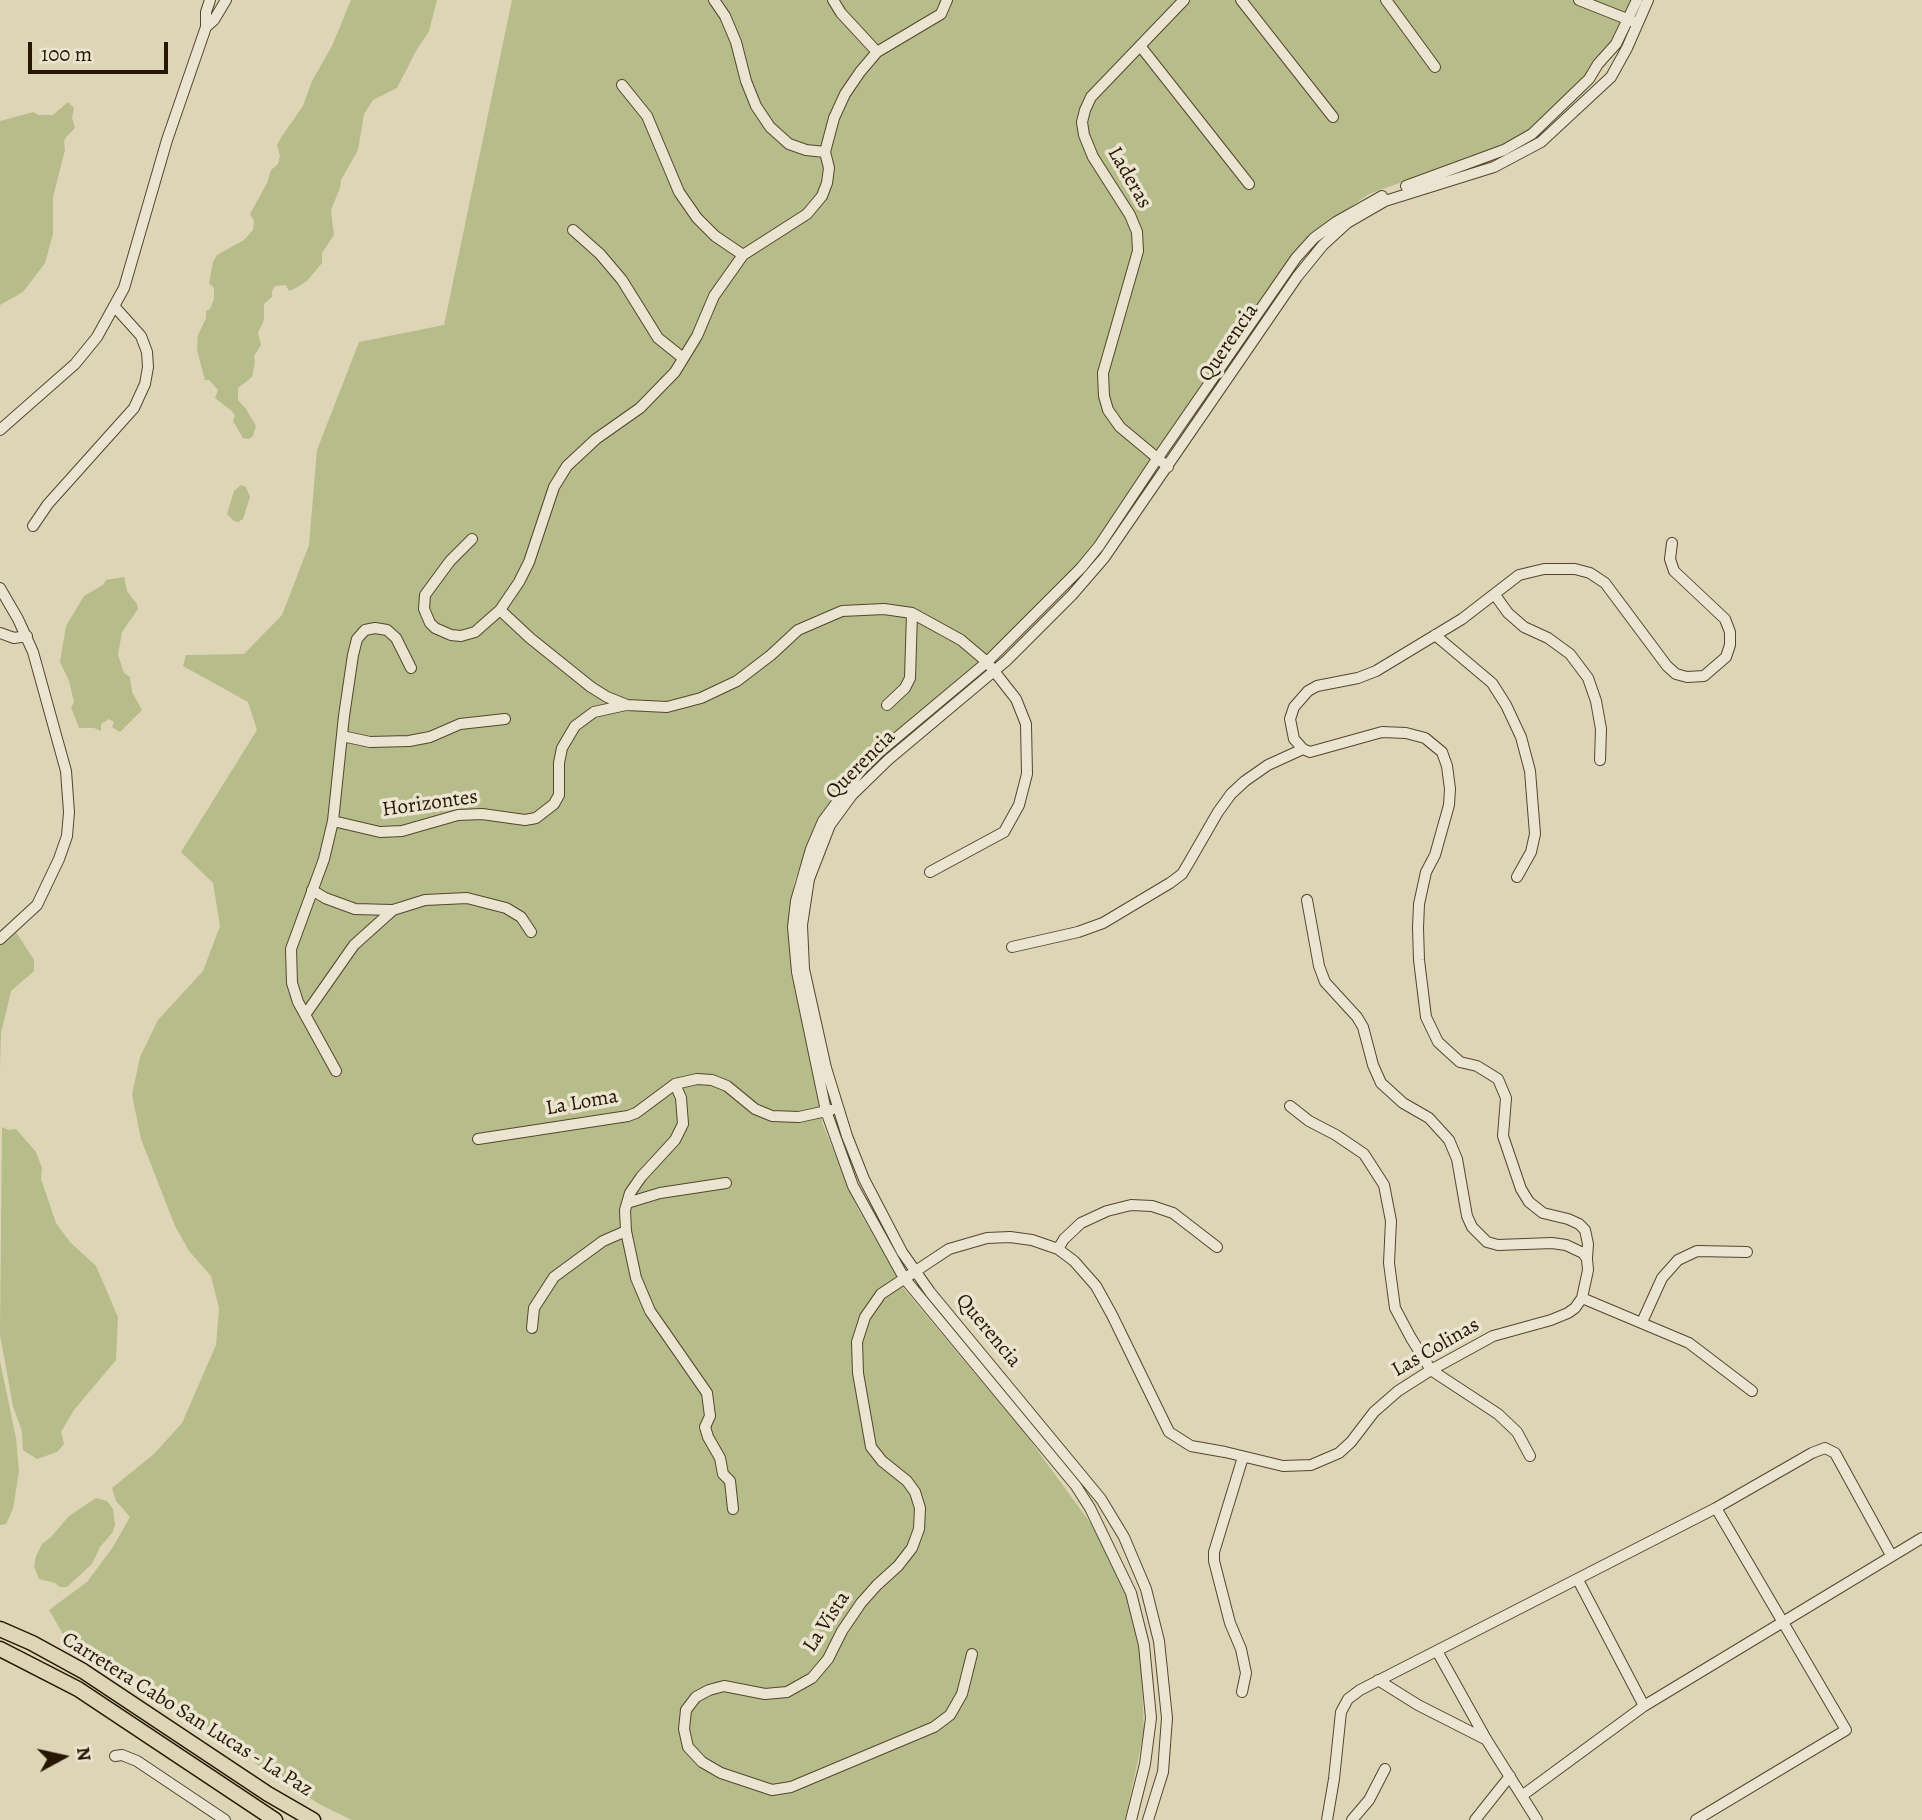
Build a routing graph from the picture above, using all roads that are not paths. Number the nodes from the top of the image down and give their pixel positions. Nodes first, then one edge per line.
1 (210, 0) edge
2 (226, 0) edge
3 (714, 0) edge
4 (833, 0) edge
5 (947, 0) edge
6 (1184, 0) edge
7 (1241, 0) edge
8 (1386, 0) edge
9 (1579, 0) edge
10 (1637, 0) edge
11 (1648, 0) edge
12 (1628, 19) junction
13 (1639, 23) junction
14 (206, 27) junction
15 (1141, 47) junction
16 (877, 52) junction
17 (1435, 67) dead end
18 (622, 85) dead end
19 (1333, 117) dead end
20 (825, 152) junction
21 (1249, 184) dead end
22 (1372, 204) junction
23 (573, 230) dead end
24 (743, 255) junction
25 (114, 306) junction
26 (683, 358) junction
27 (3, 428) edge
28 (0, 436) edge
29 (1157, 459) junction
30 (1168, 467) junction
31 (33, 526) dead end
32 (472, 539) dead end
33 (1672, 543) dead end
34 (0, 589) edge
35 (1495, 594) junction
36 (500, 610) junction
37 (912, 613) junction
38 (0, 633) edge
39 (1435, 635) junction
40 (27, 636) junction
41 (987, 662) junction
42 (411, 668) dead end
43 (995, 670) junction
44 (627, 705) junction
45 (887, 705) dead end
46 (505, 719) dead end
47 (342, 736) junction
48 (1303, 749) junction
49 (1600, 760) dead end
50 (333, 821) junction
51 (930, 872) dead end
52 (1517, 877) dead end
53 (312, 890) junction
54 (1307, 900) dead end
55 (393, 910) junction
56 (531, 932) dead end
57 (0, 939) edge
58 (1012, 947) dead end
59 (305, 1015) junction
60 (335, 1071) dead end
61 (675, 1084) junction
62 (1290, 1106) dead end
63 (838, 1108) junction
64 (826, 1111) junction
65 (478, 1139) dead end
66 (864, 1179) junction
67 (726, 1184) dead end
68 (627, 1203) junction
69 (866, 1211) junction
70 (626, 1231) junction
71 (1217, 1247) dead end
72 (1058, 1249) junction
73 (1747, 1252) dead end
74 (1587, 1259) junction
75 (915, 1271) junction
76 (904, 1278) junction
77 (1581, 1298) junction
78 (1642, 1322) junction
79 (532, 1328) dead end
80 (1431, 1370) junction
81 (1752, 1391) dead end
82 (1029, 1420) junction
83 (1530, 1456) dead end
84 (1243, 1457) junction
85 (1716, 1508) junction
86 (733, 1509) dead end
87 (1922, 1538) edge
88 (1891, 1555) junction
89 (1578, 1580) junction
90 (0, 1619) edge
91 (1783, 1621) junction
92 (0, 1629) edge
93 (0, 1649) edge
94 (1437, 1651) junction
95 (972, 1654) dead end
96 (59, 1657) junction
97 (1378, 1680) junction
98 (1242, 1692) dead end
99 (1644, 1706) junction
100 (1486, 1739) junction
101 (115, 1756) dead end
102 (1385, 1769) dead end
103 (1510, 1776) junction
104 (1523, 1795) junction
105 (225, 1820) edge
106 (275, 1820) edge
107 (313, 1820) edge
108 (1130, 1820) edge
109 (1148, 1820) edge
110 (1326, 1820) edge
111 (1352, 1820) edge
112 (1475, 1820) edge
113 (1537, 1820) edge
114 (1696, 1820) edge

1 - 14 street
2 - 14 street
3 - 20 street
4 - 16 street
5 - 16 street
6 - 15 street, Laderas
7 - 19 street
8 - 17 street
9 - 12 street
10 - 12 street, Querencia
11 - 13 street, Querencia
12 - 13 street
12 - 22 street, Querencia
13 - 22 street, Querencia
14 - 25 street
15 - 21 street
15 - 29 street, Laderas
16 - 20 street
18 - 24 street
20 - 24 street
22 - 29 street, Querencia
22 - 30 street, Querencia
23 - 26 street
24 - 26 street
25 - 27 street
25 - 31 street
26 - 36 street
27 - 28 street
29 - 30 street, Laderas
29 - 41 street, Querencia
30 - 43 street, Querencia
32 - 36 street
33 - 35 street
34 - 40 street
35 - 39 street
35 - 49 street
36 - 44 street
37 - 41 street
37 - 44 street
37 - 45 street
38 - 40 street
39 - 48 street
39 - 52 street
40 - 57 street
41 - 43 street
41 - 64 street, Querencia
42 - 47 street
43 - 51 street
43 - 63 street, Querencia
44 - 50 street, Horizontes
46 - 47 street
47 - 50 street
48 - 58 street
48 - 74 street
50 - 53 street
53 - 55 street
53 - 59 street
54 - 74 street
55 - 56 street
55 - 59 street
59 - 60 street
61 - 64 street, La Loma
61 - 65 street, La Loma
61 - 68 street
62 - 80 street
63 - 64 street, La Loma
63 - 66 street, Querencia
64 - 66 street
64 - 69 street, Querencia
66 - 75 street, Querencia
67 - 68 street
68 - 70 street
69 - 75 street
69 - 76 street, Querencia
70 - 79 street
70 - 86 street
71 - 72 street
72 - 75 street, Las Colinas
72 - 84 street, Las Colinas
73 - 78 street
74 - 77 street
75 - 76 street, Las Colinas
75 - 82 street, Querencia
76 - 82 street, Querencia
76 - 95 street, La Vista
77 - 78 street
77 - 80 street, Las Colinas
78 - 81 street
80 - 83 street
80 - 84 street, Las Colinas
82 - 108 street, Querencia
82 - 109 street, Querencia
84 - 98 street
85 - 88 street
85 - 89 street
85 - 91 street
87 - 88 street
88 - 91 street
89 - 94 street
89 - 99 street
90 - 96 highway
91 - 99 street
91 - 114 street
92 - 96 highway, Carretera Cabo San Lucas - La Paz
93 - 106 highway, Carretera Cabo San Lucas - La Paz
94 - 97 street
94 - 100 street
96 - 107 highway, Carretera Cabo San Lucas - La Paz
97 - 100 street
97 - 110 street
99 - 104 street
100 - 103 street
101 - 105 street
102 - 111 street
103 - 104 street
103 - 112 street
104 - 113 street

